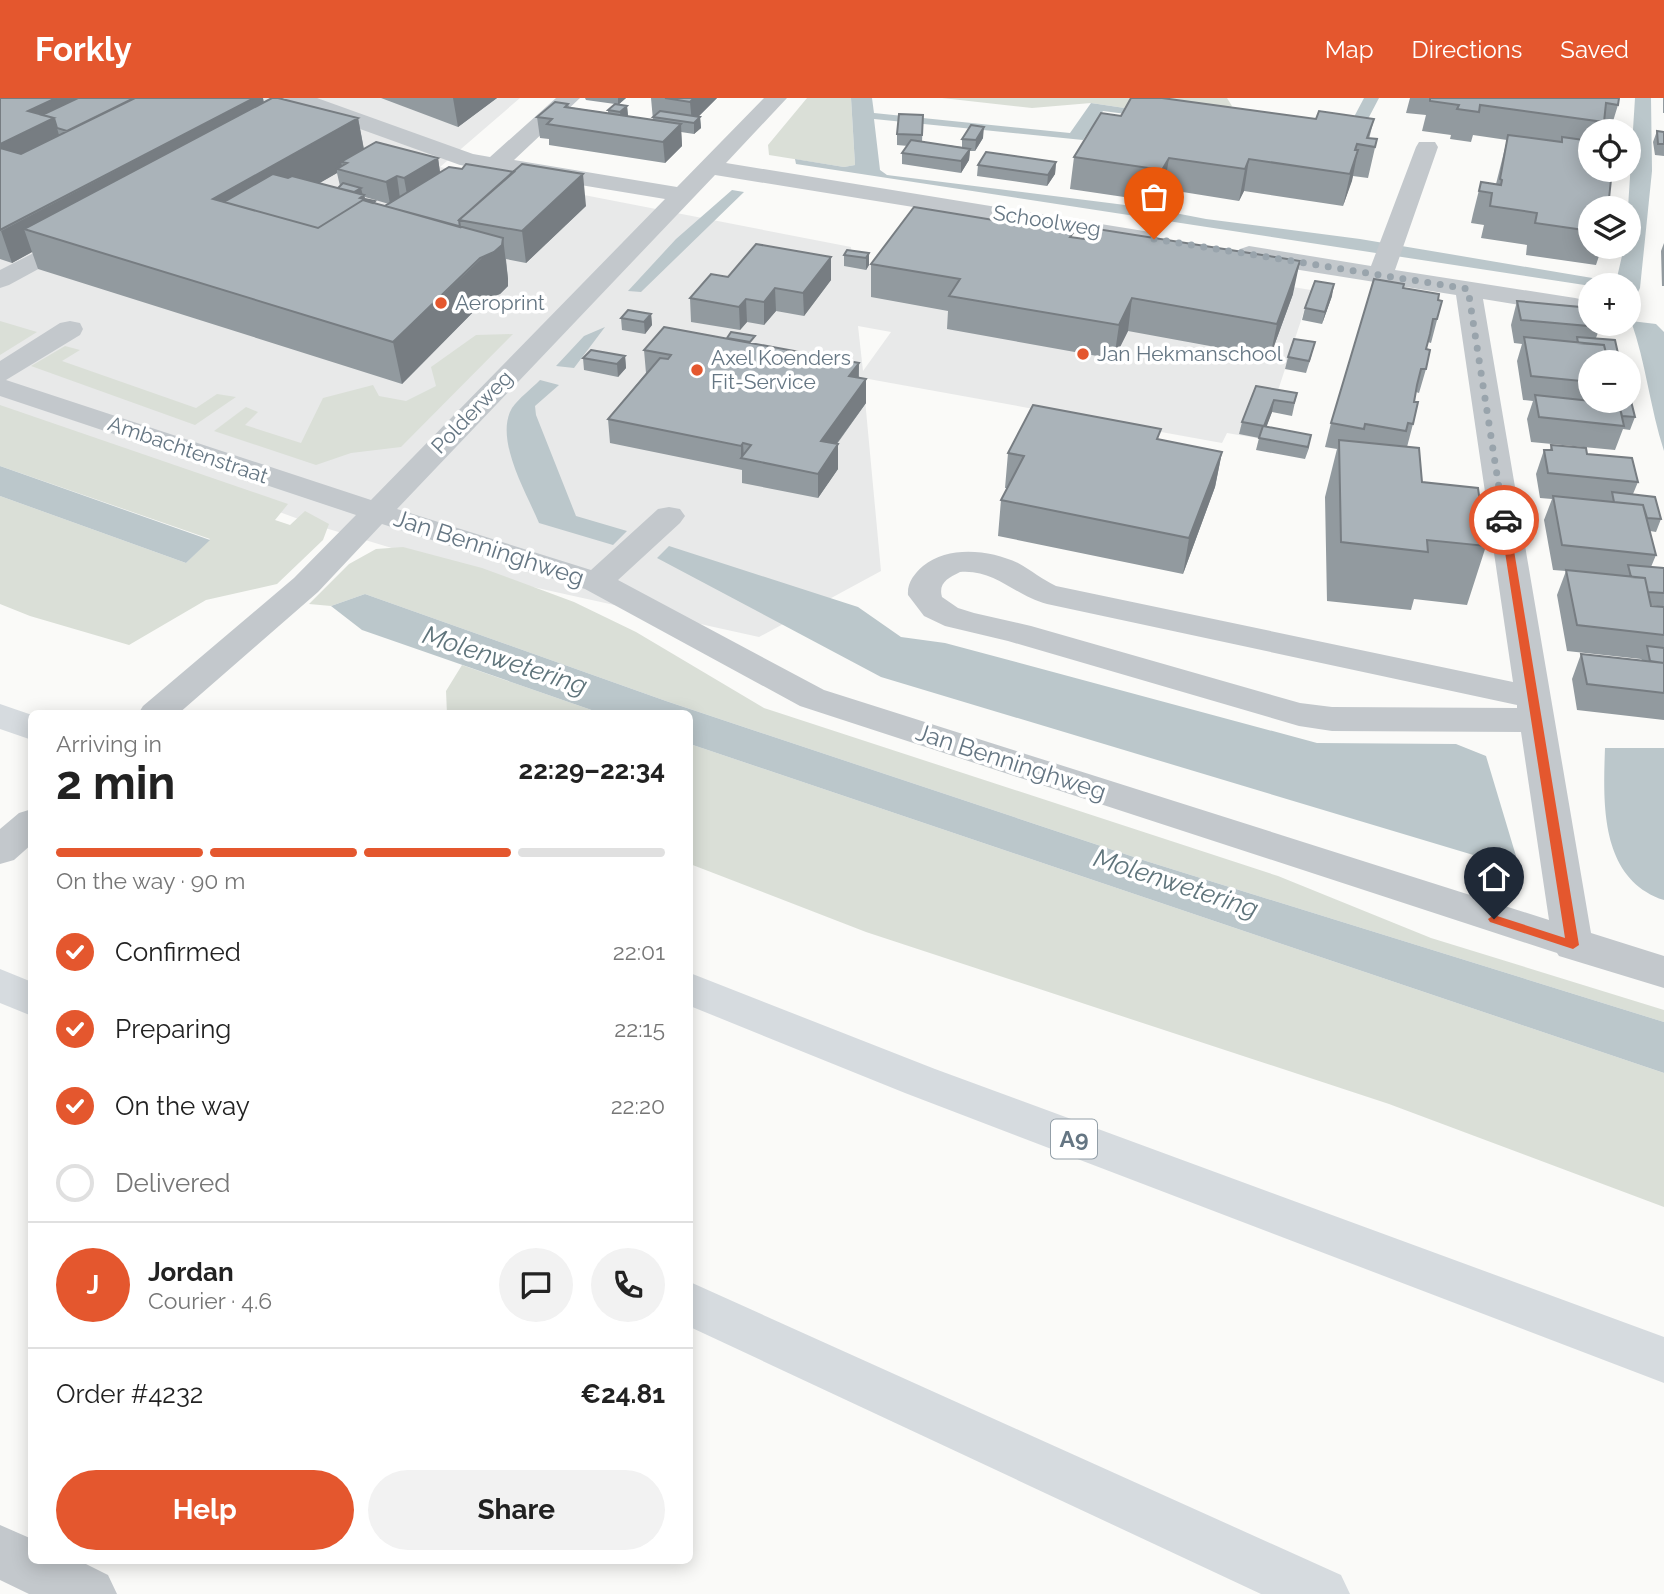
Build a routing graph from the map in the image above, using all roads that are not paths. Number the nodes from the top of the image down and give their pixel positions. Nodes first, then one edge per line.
1 (569, 98) edge
2 (776, 98) edge
3 (303, 108) edge
4 (1427, 147) dead end
5 (496, 164) junction
6 (709, 167) junction
7 (683, 195) junction
8 (105, 222) edge
9 (1162, 240) edge
10 (1229, 251) edge
11 (1385, 259) junction
12 (0, 280) edge
13 (1468, 289) junction
14 (1575, 306) edge
15 (70, 329) dead end
16 (0, 373) edge
17 (0, 387) edge
18 (376, 512) junction
19 (668, 516) dead end
20 (597, 582) junction
21 (1535, 709) junction
22 (161, 710) edge
23 (0, 716) edge
24 (28, 726) edge
25 (28, 826) edge
26 (0, 850) edge
27 (1573, 945) junction
28 (1664, 972) edge
29 (0, 985) edge
30 (693, 990) edge
31 (28, 998) edge
32 (693, 1305) edge
33 (1664, 1360) edge
34 (0, 1552) edge
35 (89, 1594) edge
36 (1322, 1594) edge

1 - 5 street
2 - 6 street, Polderweg
3 - 5 street
4 - 11 street
5 - 7 street
6 - 7 street, Polderweg
6 - 9 street, Schoolweg
7 - 18 street, Polderweg
8 - 12 street
10 - 11 street
11 - 13 street
13 - 14 street
13 - 21 street
15 - 16 street
17 - 18 street, Ambachtenstraat
18 - 20 street, Jan Benninghweg
18 - 22 street, Polderweg
19 - 20 street
20 - 27 street, Jan Benninghweg
21 - 21 street
21 - 27 street
23 - 24 highway
25 - 26 street
27 - 28 street, Jan Benninghweg
29 - 31 highway
30 - 33 highway, A9
32 - 36 highway
34 - 35 street

